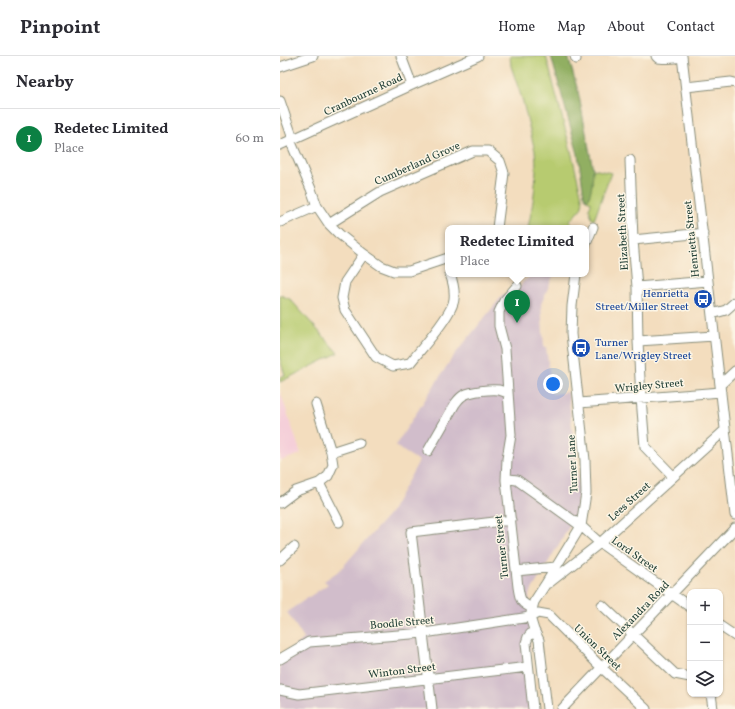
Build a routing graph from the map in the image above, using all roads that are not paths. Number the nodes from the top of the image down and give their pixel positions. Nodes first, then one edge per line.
1 (313, 56) edge
2 (400, 56) edge
3 (478, 56) edge
4 (656, 56) edge
5 (682, 56) edge
6 (280, 67) edge
7 (735, 83) edge
8 (412, 85) junction
9 (686, 87) junction
10 (280, 101) edge
11 (292, 140) junction
12 (280, 145) edge
13 (630, 160) dead end
14 (317, 206) junction
15 (280, 222) edge
16 (329, 224) junction
17 (497, 225) edge
18 (593, 227) dead end
19 (703, 233) junction
20 (589, 237) edge
21 (633, 240) junction
22 (364, 254) junction
23 (445, 258) edge
24 (451, 277) edge
25 (576, 277) edge
26 (708, 281) junction
27 (518, 286) dead end
28 (637, 287) junction
29 (735, 302) edge
30 (712, 314) junction
31 (714, 336) junction
32 (638, 341) junction
33 (735, 371) edge
34 (720, 388) junction
35 (508, 393) junction
36 (641, 398) junction
37 (579, 403) junction
38 (316, 404) dead end
39 (725, 430) junction
40 (359, 443) dead end
41 (735, 447) edge
42 (428, 451) dead end
43 (331, 452) junction
44 (728, 455) junction
45 (673, 476) junction
46 (508, 480) junction
47 (319, 483) junction
48 (280, 503) edge
49 (735, 514) edge
50 (511, 520) junction
51 (339, 522) dead end
52 (581, 526) junction
53 (735, 528) edge
54 (600, 543) junction
55 (294, 546) dead end
56 (280, 560) edge
57 (556, 567) junction
58 (516, 571) junction
59 (545, 586) junction
60 (672, 595) junction
61 (602, 605) dead end
62 (687, 605) edge
63 (531, 613) junction
64 (723, 628) edge
65 (534, 630) junction
66 (424, 633) junction
67 (633, 635) junction
68 (735, 636) edge
69 (280, 658) edge
70 (528, 667) junction
71 (602, 668) junction
72 (687, 676) edge
73 (428, 679) junction
74 (280, 690) edge
75 (711, 697) edge
76 (432, 709) edge
77 (533, 709) edge
78 (547, 709) edge
79 (562, 709) edge
80 (646, 709) edge
81 (713, 709) edge

1 - 6 street
2 - 8 street
3 - 8 street, Cranbourne Road
4 - 5 street
5 - 9 street, Henrietta Street
7 - 9 street
8 - 11 street, Cranbourne Road
9 - 19 street, Henrietta Street
10 - 11 street
11 - 12 street, Cranbourne Road
11 - 14 street
13 - 21 street, Elizabeth Street
14 - 15 street
14 - 16 street
16 - 17 street, Cumberland Grove
16 - 22 street
18 - 20 street
19 - 21 street
19 - 26 street, Henrietta Street
21 - 28 street, Elizabeth Street
22 - 23 street
22 - 24 street
25 - 37 street, Turner Lane
26 - 28 street
26 - 30 street, Henrietta Street
27 - 35 street, Turner Street
28 - 32 street, Elizabeth Street
29 - 30 street
30 - 31 street, Henrietta Street
31 - 32 street
31 - 34 street, Henrietta Street
32 - 36 street, Elizabeth Street
33 - 34 street
34 - 36 street, Wrigley Street
34 - 39 street, Henrietta Street
35 - 42 street
35 - 46 street, Turner Street
36 - 37 street, Wrigley Street
36 - 45 street, Elizabeth Street
37 - 52 street, Turner Lane
38 - 43 street
39 - 44 street, Henrietta Street
39 - 45 street, Lees Street
40 - 43 street
41 - 44 street
43 - 47 street
44 - 49 street, Henrietta Street
45 - 54 street, Lees Street
46 - 50 street, Turner Street
46 - 52 street, Lord Street
47 - 48 street
47 - 51 street
50 - 58 street, Turner Street
50 - 66 street
52 - 54 street, Lord Street
52 - 57 street, Turner Lane
53 - 60 street, Alexandra Road
54 - 59 street, Lees Street
54 - 60 street, Lord Street
55 - 56 street
57 - 58 street
57 - 59 street, Turner Lane
58 - 63 street, Turner Street
59 - 63 street, Turner Lane
60 - 62 street, Lord Street
60 - 67 street, Alexandra Road
61 - 67 street
63 - 65 street
63 - 66 street, Boodle Street
63 - 71 street, Union Street
64 - 68 street
65 - 70 street
65 - 78 street
66 - 69 street, Boodle Street
66 - 73 street
67 - 71 street, Alexandra Road
67 - 72 street
70 - 73 street, Winton Street
70 - 77 street
71 - 79 street, Alexandra Road
71 - 80 street, Union Street
73 - 74 street, Winton Street
73 - 76 street
75 - 81 street

